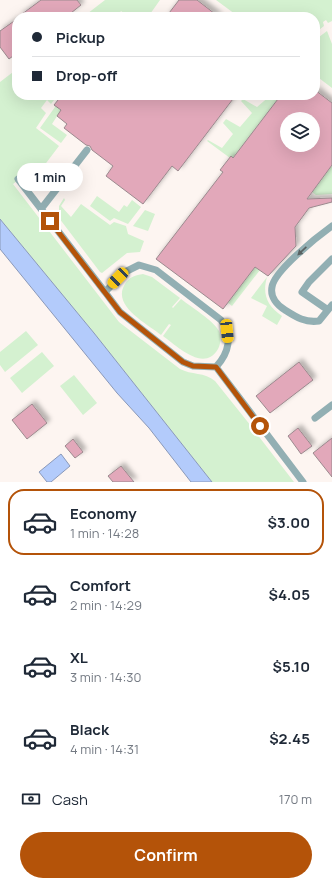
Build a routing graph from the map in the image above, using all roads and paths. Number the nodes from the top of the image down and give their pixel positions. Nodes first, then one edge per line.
1 (87, 150) dead end
2 (18, 179) dead end
3 (41, 209) junction
4 (332, 226) edge
5 (332, 259) edge
6 (105, 292) junction
7 (330, 307) edge
8 (216, 367) junction
9 (332, 405) edge
10 (315, 418) dead end
11 (303, 482) edge

1 - 3 lane
2 - 3 lane
3 - 6 lane
4 -> 7 lane
5 - 7 lane
6 - 8 lane
6 - 8 lane
8 - 11 lane
9 - 10 lane

